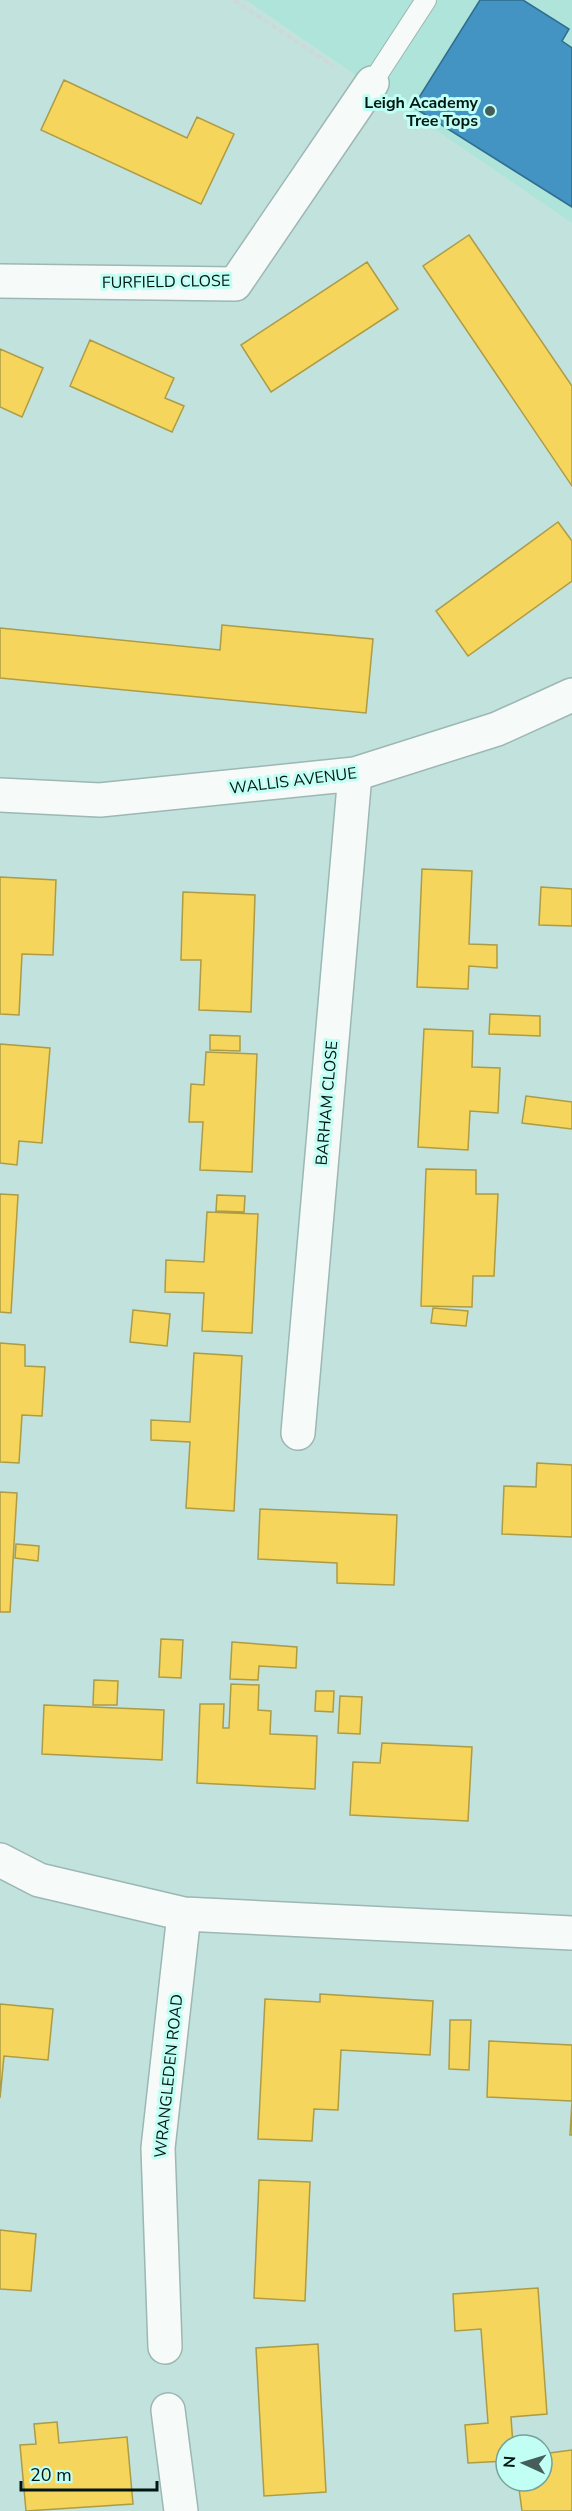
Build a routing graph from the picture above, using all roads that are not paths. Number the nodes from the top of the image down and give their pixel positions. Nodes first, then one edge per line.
1 (426, 0) edge
2 (365, 93) joint
3 (0, 281) edge
4 (572, 695) edge
5 (355, 774) junction
6 (0, 795) edge
7 (298, 1432) dead end
8 (0, 1860) edge
9 (184, 1914) junction
10 (572, 1933) edge
11 (165, 2347) dead end
12 (168, 2410) dead end
13 (181, 2511) edge

1 - 2 lane
2 - 3 street, FURFIELD CLOSE
4 - 5 street, WALLIS AVENUE
5 - 6 street, WALLIS AVENUE
5 - 7 street, BARHAM CLOSE
8 - 9 street
9 - 10 street
9 - 11 street, WRANGLEDEN ROAD
12 - 13 street

